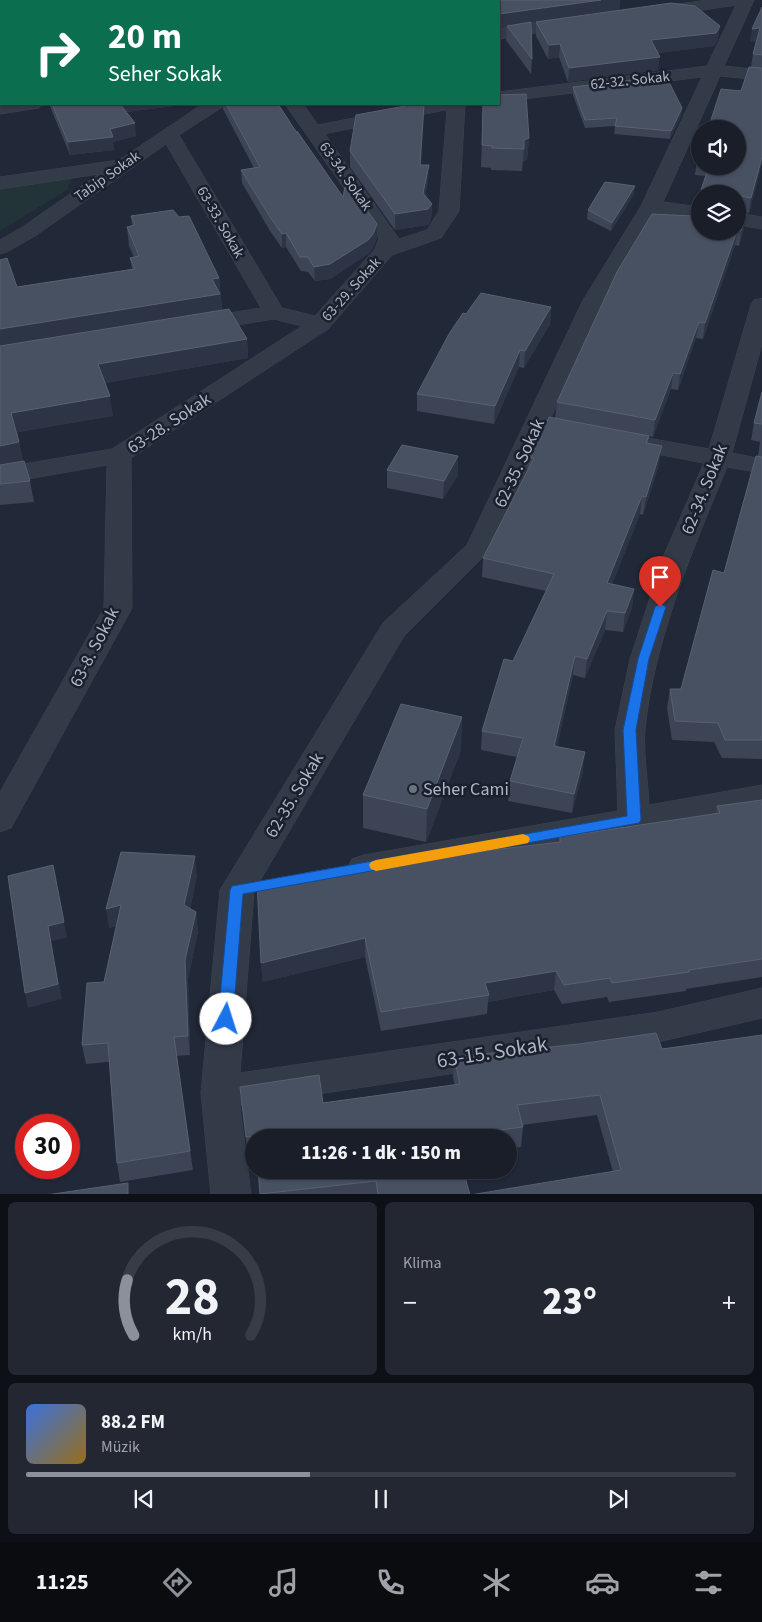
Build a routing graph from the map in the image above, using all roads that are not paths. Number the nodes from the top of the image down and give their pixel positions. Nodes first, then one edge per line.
1 (740, 0) edge
2 (746, 0) edge
3 (645, 9) edge
4 (586, 22) edge
5 (500, 34) edge
6 (715, 70) junction
7 (762, 75) edge
8 (500, 97) edge
9 (26, 105) edge
10 (213, 105) edge
11 (295, 105) edge
12 (449, 105) edge
13 (454, 105) edge
14 (0, 109) edge
15 (314, 132) junction
16 (169, 134) junction
17 (124, 164) junction
18 (0, 183) edge
19 (650, 206) junction
20 (691, 212) edge
21 (746, 220) edge
22 (762, 223) edge
23 (0, 248) edge
24 (385, 251) junction
25 (762, 305) edge
26 (274, 312) junction
27 (320, 324) junction
28 (182, 327) edge
29 (604, 437) edge
30 (119, 455) junction
31 (718, 459) junction
32 (762, 466) edge
33 (0, 476) edge
34 (762, 797) edge
35 (1, 816) edge
36 (634, 820) junction
37 (334, 873) edge
38 (276, 883) edge
39 (237, 890) junction
40 (762, 1003) edge
41 (220, 1093) junction
42 (231, 1194) edge

1 - 3 street
2 - 6 street, 62-35. Sokak
4 - 5 street
6 - 7 street, 62-32. Sokak
6 - 8 street, 62-32. Sokak
6 - 19 street, 62-35. Sokak
9 - 14 street
10 - 16 street, Tabip Sokak
11 - 15 street, 63-34. Sokak
12 - 15 street
13 - 24 street, 63-29. Sokak
15 - 24 street, 63-34. Sokak
16 - 17 street, Tabip Sokak
16 - 26 street, 63-33. Sokak
17 - 18 street
17 - 23 street, Tabip Sokak
19 - 20 street
19 - 39 street, 62-35. Sokak
21 - 22 street
24 - 27 street, 63-29. Sokak
25 - 31 street, 62-34. Sokak
26 - 27 street, 63-29. Sokak
26 - 28 street, 63-29. Sokak
27 - 30 street, 63-28. Sokak
29 - 31 street
30 - 33 street, 63-28. Sokak
30 - 35 street, 63-8. Sokak
31 - 32 street
31 - 36 street, 62-34. Sokak
34 - 36 street
36 - 37 street
38 - 39 street
39 - 41 street
40 - 41 street, 63-15. Sokak
41 - 42 street

